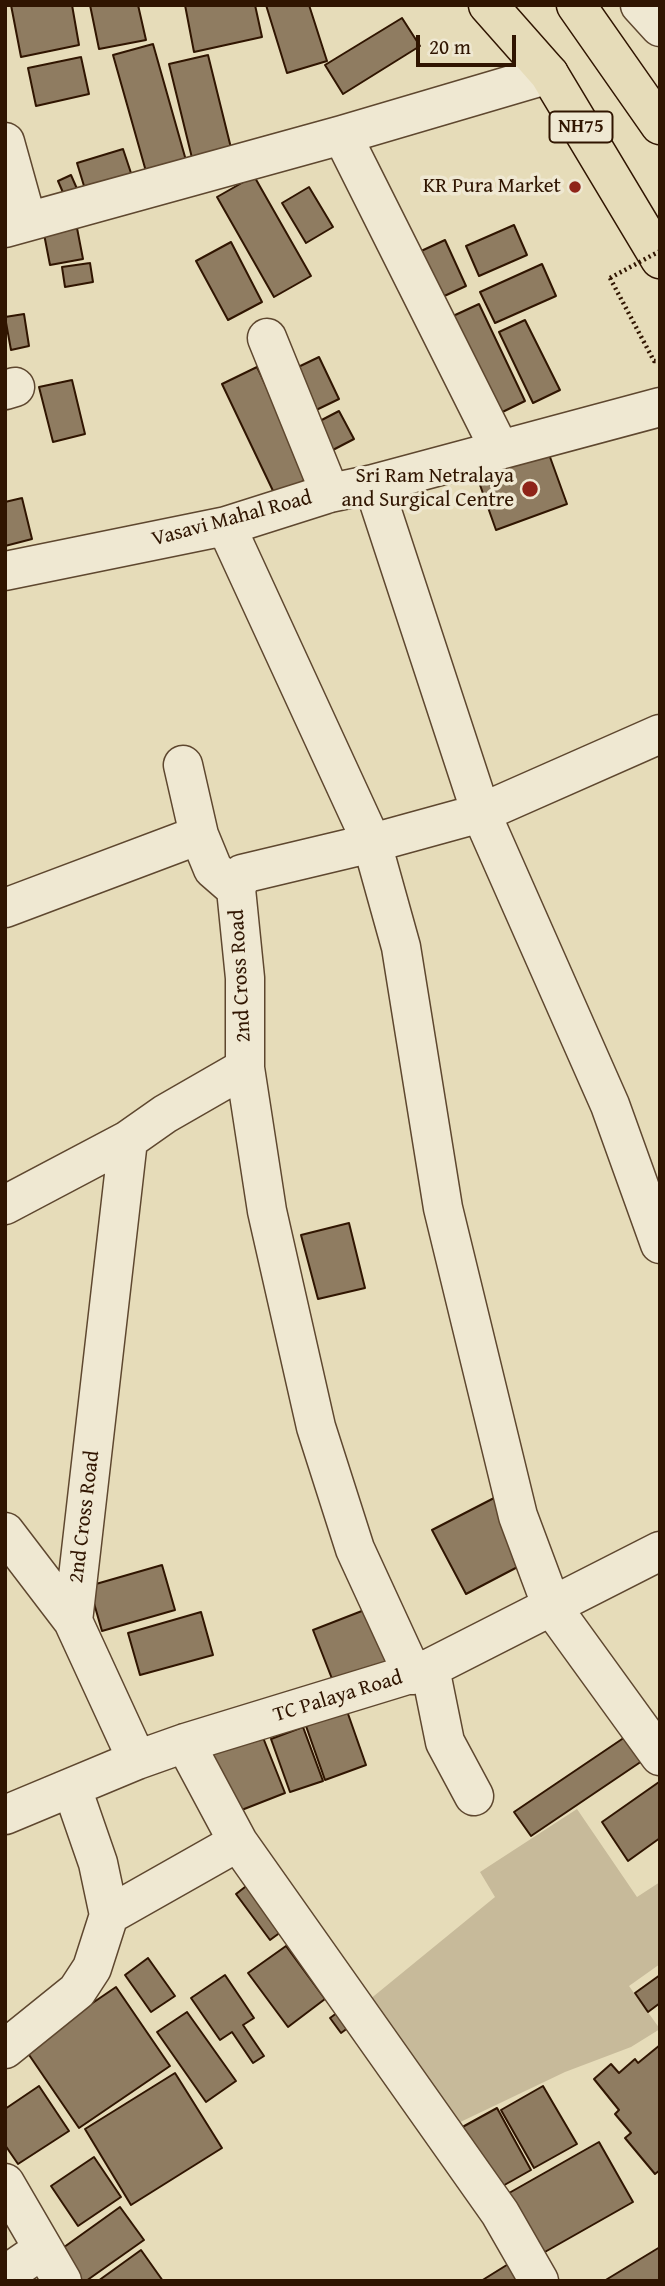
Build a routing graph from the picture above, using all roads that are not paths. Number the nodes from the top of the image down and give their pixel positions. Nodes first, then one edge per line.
1 (488, 5) edge
2 (576, 5) edge
3 (640, 5) edge
4 (660, 26) edge
5 (549, 74) junction
6 (660, 125) edge
7 (342, 135) junction
8 (5, 142) edge
9 (16, 225) edge
10 (660, 259) edge
11 (267, 338) dead end
12 (660, 407) edge
13 (500, 450) junction
14 (373, 484) junction
15 (330, 493) junction
16 (226, 526) junction
17 (5, 571) edge
18 (660, 734) edge
19 (183, 765) dead end
20 (481, 813) junction
21 (199, 835) junction
22 (372, 843) junction
23 (236, 889) junction
24 (5, 908) edge
25 (245, 1068) junction
26 (128, 1140) junction
27 (5, 1205) edge
28 (660, 1244) edge
29 (5, 1532) edge
30 (660, 1552) edge
31 (552, 1607) junction
32 (73, 1620) junction
33 (422, 1672) junction
34 (186, 1743) junction
35 (660, 1756) edge
36 (137, 1760) junction
37 (72, 1788) junction
38 (474, 1796) dead end
39 (5, 1815) edge
40 (238, 1842) junction
41 (109, 1916) junction
42 (5, 2049) edge
43 (5, 2183) edge
44 (43, 2249) junction
45 (5, 2275) edge
46 (62, 2281) edge
47 (538, 2281) edge

1 - 5 highway, NH75
2 - 6 highway, NH75
3 - 4 street
5 - 7 street
5 - 10 highway, NH75
7 - 9 street
7 - 13 street
8 - 9 street
11 - 15 street
12 - 13 street, Vasavi Mahal Road
13 - 14 street, Vasavi Mahal Road
14 - 15 street, Vasavi Mahal Road
14 - 20 street
15 - 16 street, Vasavi Mahal Road
16 - 17 street, Vasavi Mahal Road
16 - 22 street
18 - 20 street, 2nd Cross Road
19 - 21 street
20 - 22 street, 2nd Cross Road
20 - 28 street
21 - 23 street
21 - 24 street
22 - 23 street, 2nd Cross Road
22 - 31 street
23 - 25 street, 2nd Cross Road
25 - 26 street, 2nd Cross Road
25 - 33 street
26 - 27 street
26 - 32 street, 2nd Cross Road
29 - 32 street
30 - 31 street, TC Palaya Road
31 - 33 street, TC Palaya Road
31 - 35 street
32 - 36 street
33 - 34 street, TC Palaya Road
33 - 38 street
34 - 36 street, TC Palaya Road
34 - 40 street
36 - 37 street, TC Palaya Road
37 - 39 street, TC Palaya Road
37 - 41 street
40 - 41 street
40 - 47 street
41 - 42 street
43 - 44 street
44 - 45 street
44 - 46 street

